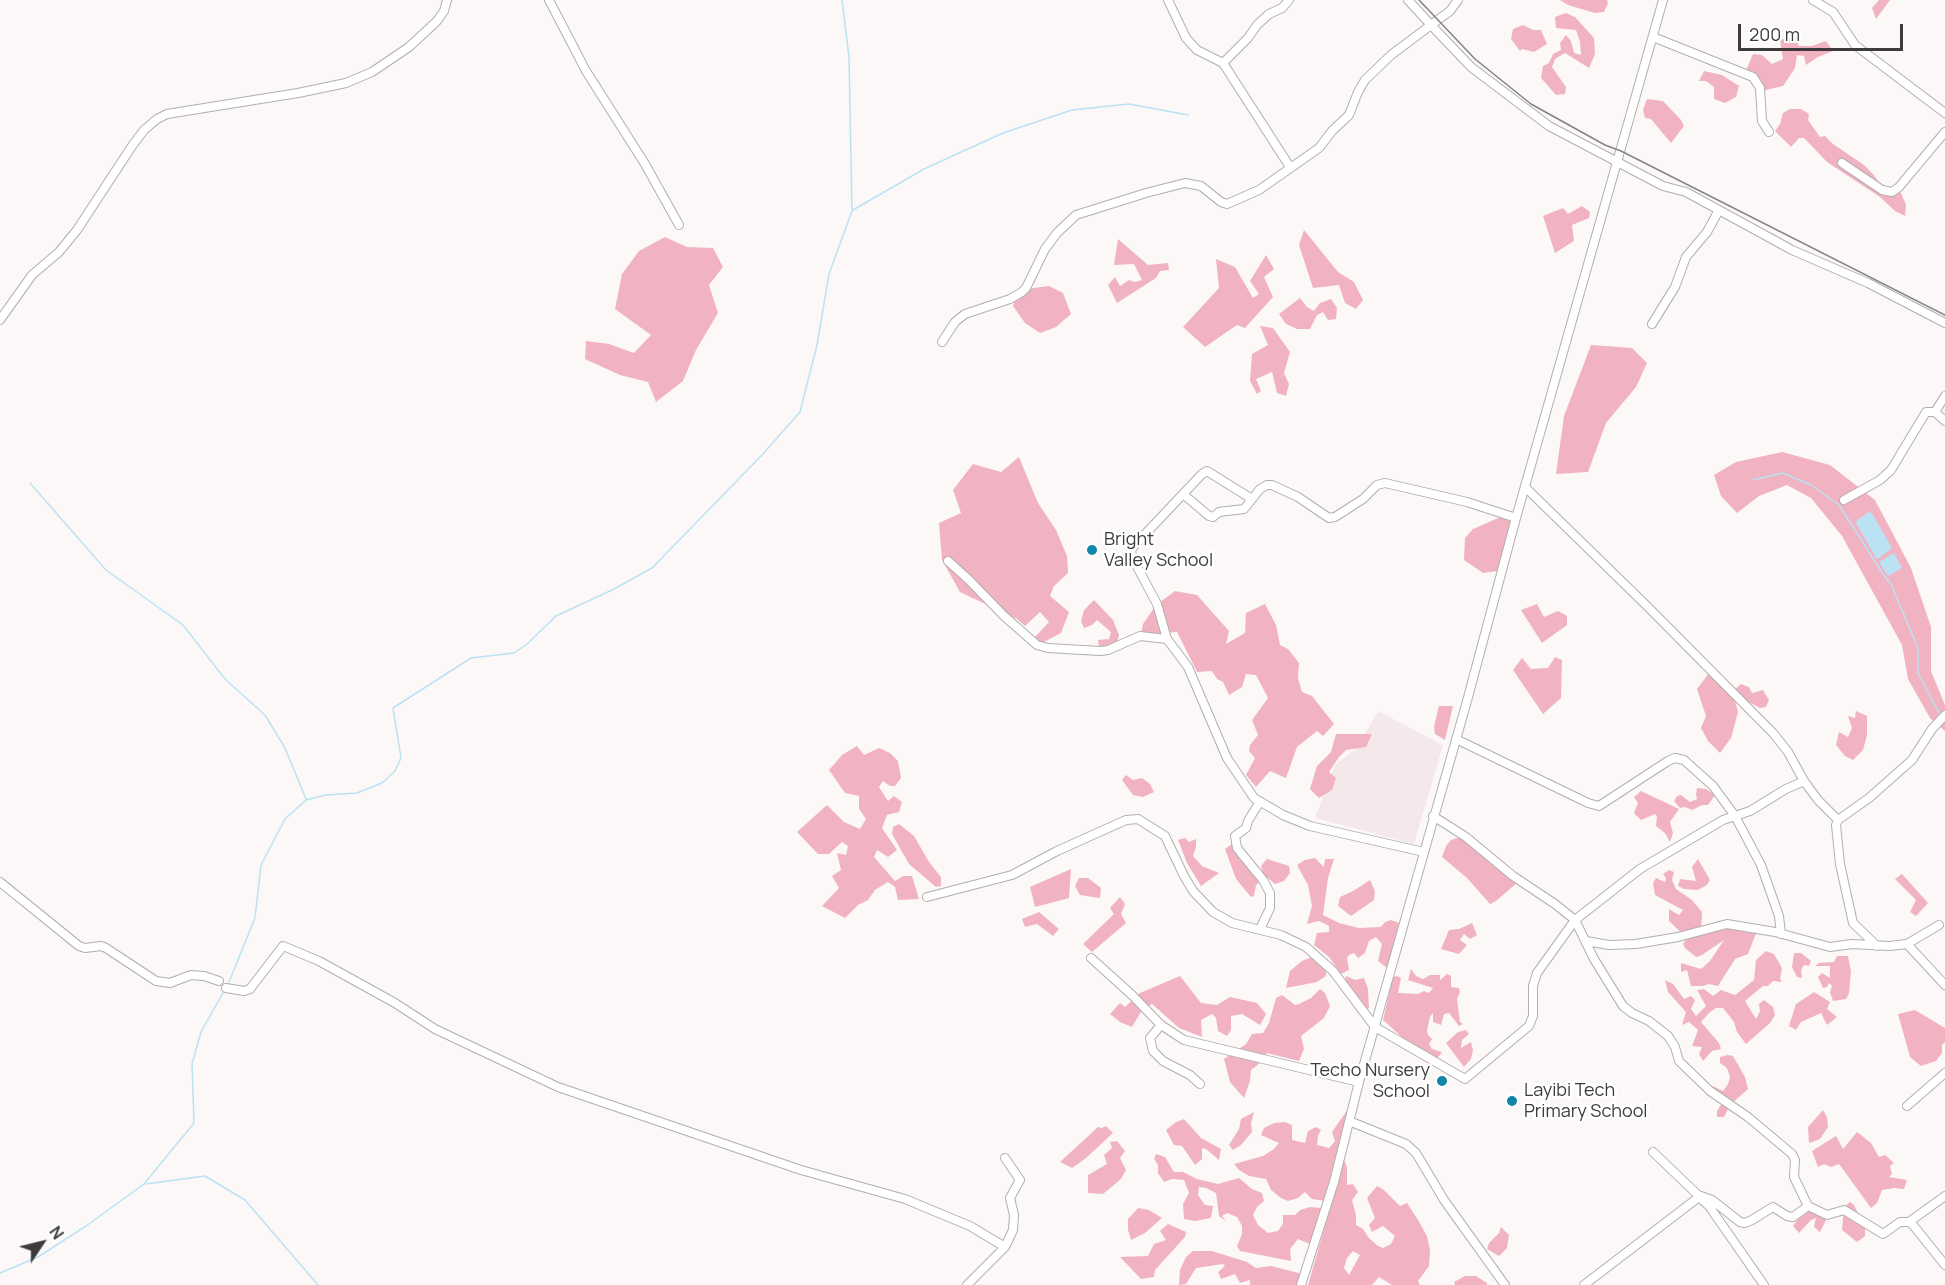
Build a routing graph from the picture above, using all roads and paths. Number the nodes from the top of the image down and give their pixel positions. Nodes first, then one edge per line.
1 (447, 0) edge
2 (549, 0) edge
3 (1168, 0) edge
4 (1289, 0) edge
5 (1408, 0) edge
6 (1458, 0) edge
7 (1663, 0) edge
8 (1813, 0) edge
9 (1431, 25) junction
10 (1653, 38) junction
11 (1223, 63) junction
12 (1945, 113) edge
13 (1769, 132) dead end
14 (1945, 132) edge
15 (1616, 162) junction
16 (1842, 163) dead end
17 (1290, 167) junction
18 (1719, 210) junction
19 (680, 225) dead end
20 (0, 320) edge
21 (1945, 323) edge
22 (1652, 324) dead end
23 (942, 342) dead end
24 (1945, 396) edge
25 (1935, 412) junction
26 (1945, 421) edge
27 (1525, 487) junction
28 (1183, 494) junction
29 (1252, 500) junction
30 (1844, 500) dead end
31 (1516, 518) junction
32 (948, 561) dead end
33 (1167, 639) junction
34 (1945, 715) edge
35 (1456, 739) junction
36 (1804, 781) junction
37 (1259, 802) junction
38 (1433, 816) junction
39 (1735, 816) junction
40 (1838, 820) junction
41 (1424, 852) junction
42 (0, 882) edge
43 (927, 897) dead end
44 (1575, 920) junction
45 (1939, 925) dead end
46 (1260, 929) junction
47 (1781, 934) junction
48 (1586, 941) junction
49 (1907, 944) junction
50 (1877, 946) junction
51 (1091, 958) dead end
52 (219, 981) dead end
53 (1945, 985) edge
54 (226, 988) dead end
55 (1161, 1025) junction
56 (1375, 1027) junction
57 (1945, 1073) edge
58 (1359, 1082) junction
59 (1200, 1084) dead end
60 (1906, 1106) dead end
61 (1349, 1121) junction
62 (1653, 1152) dead end
63 (1005, 1158) dead end
64 (1945, 1196) edge
65 (1808, 1206) junction
66 (1909, 1222) junction
67 (1005, 1247) junction
68 (1945, 1265) edge
69 (967, 1285) edge
70 (1301, 1285) edge
71 (1505, 1285) edge
72 (1584, 1285) edge
73 (1764, 1285) edge

1 - 20 street
2 - 19 street
3 - 11 street
4 - 11 street
5 - 9 street
6 - 9 street
7 - 10 street
8 - 12 street
9 - 15 street
9 - 17 street
10 - 13 street
10 - 15 street
11 - 17 street
14 - 16 street
15 - 18 street
15 - 27 street
17 - 23 street
18 - 21 street
18 - 22 street
24 - 25 street
25 - 26 street
25 - 30 street
27 - 31 street
27 - 36 street
28 - 29 street
28 - 29 street
28 - 33 street
29 - 31 street
31 - 35 street
32 - 33 street
33 - 37 street
34 - 40 street
35 - 38 street
35 - 39 street
36 - 39 street
36 - 40 street
37 - 41 street
37 - 46 street
38 - 41 street
38 - 44 street
39 - 44 street
39 - 47 street
40 - 50 street
41 - 56 street
42 - 52 street
43 - 46 street
44 - 48 street
44 - 56 street
45 - 49 street
46 - 56 street
47 - 48 street
47 - 50 street
48 - 65 street
49 - 50 street
49 - 53 street
51 - 55 street
54 - 67 street
55 - 58 street
55 - 59 street
56 - 58 street
57 - 60 street
58 - 61 street
61 - 70 street
61 - 71 street
62 - 65 street
63 - 67 street
64 - 66 street
65 - 66 street
66 - 68 street
67 - 69 street
72 - 73 street

